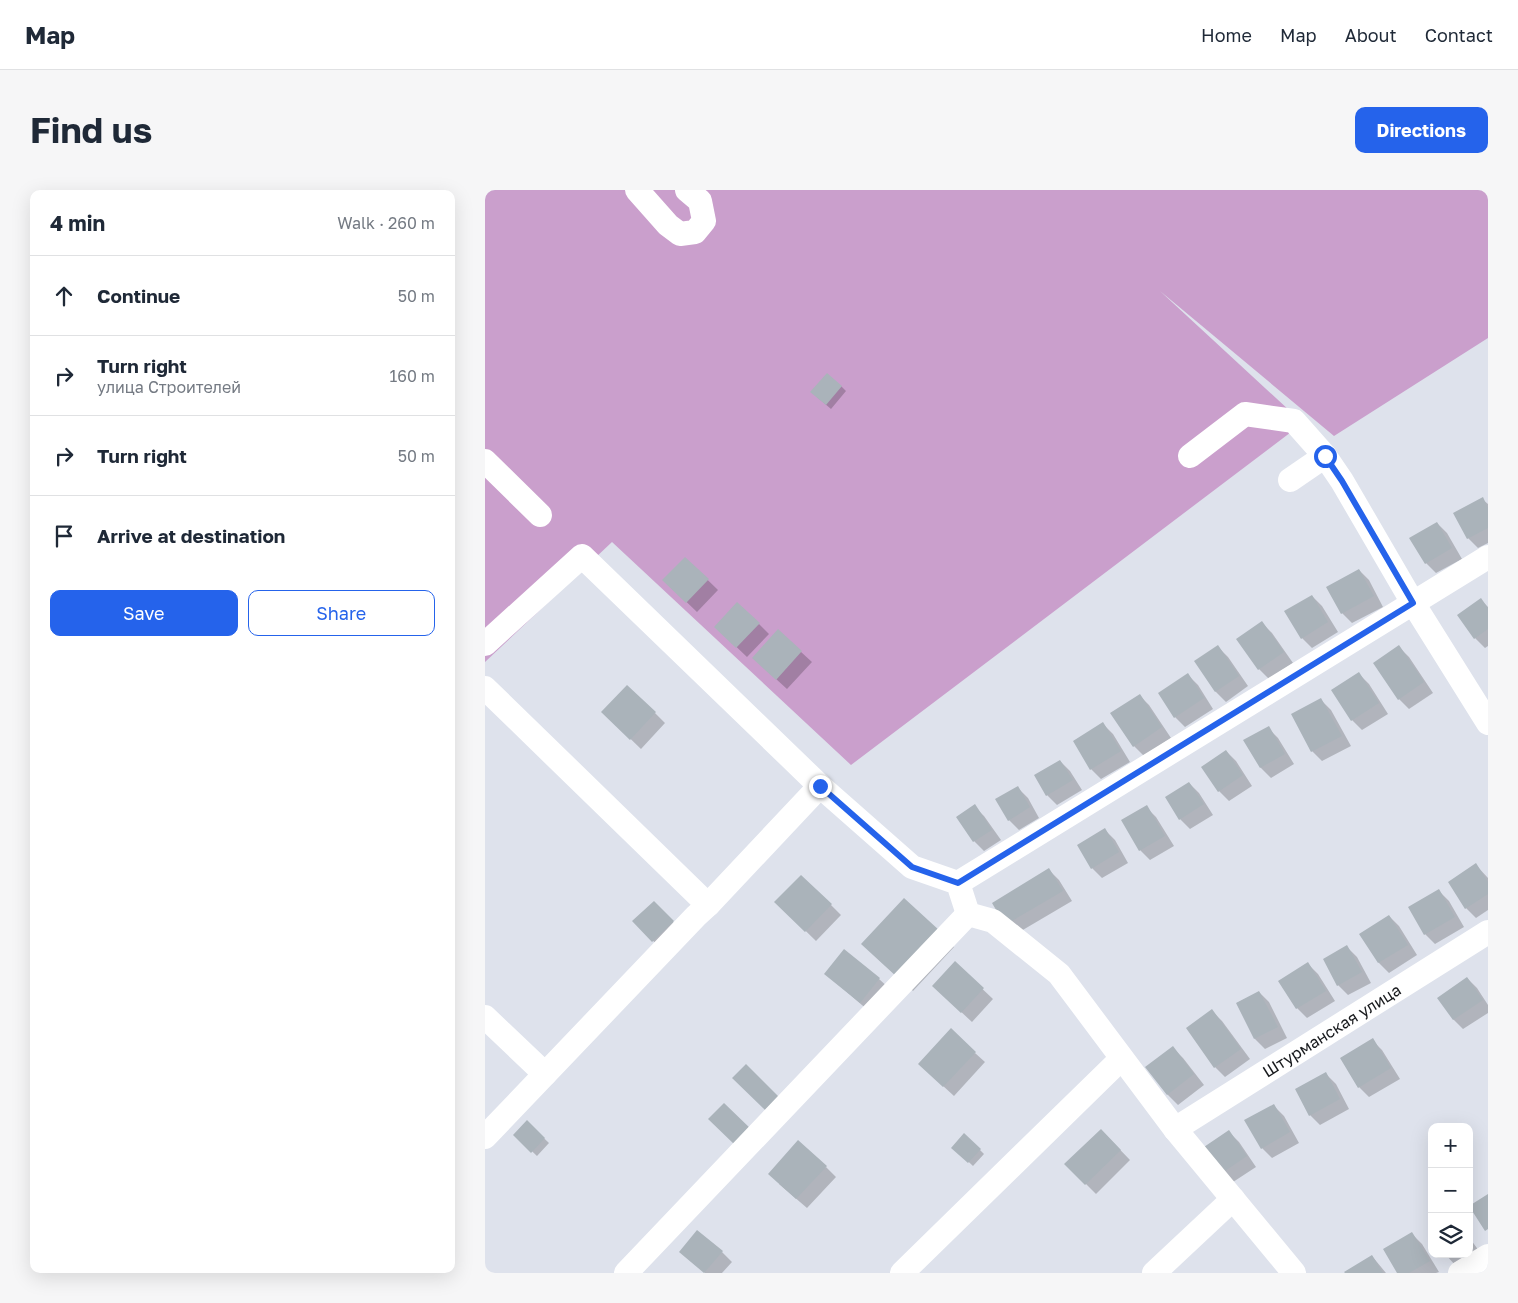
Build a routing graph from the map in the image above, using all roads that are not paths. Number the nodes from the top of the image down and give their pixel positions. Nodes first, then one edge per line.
1 (637, 190) edge
2 (687, 190) edge
3 (1190, 456) dead end
4 (1325, 456) junction
5 (485, 461) edge
6 (1290, 480) dead end
7 (539, 515) dead end
8 (1488, 557) edge
9 (1413, 603) junction
10 (485, 644) edge
11 (485, 688) edge
12 (1488, 723) edge
13 (820, 786) junction
14 (958, 883) junction
15 (708, 906) junction
16 (968, 914) junction
17 (1488, 932) edge
18 (485, 1017) edge
19 (1121, 1059) junction
20 (545, 1074) junction
21 (1175, 1129) junction
22 (485, 1137) edge
23 (1233, 1199) junction
24 (1488, 1256) edge
25 (626, 1273) edge
26 (902, 1273) edge
27 (1154, 1273) edge
28 (1294, 1273) edge
29 (1460, 1273) edge

1 - 2 lane
3 - 4 lane
4 - 6 lane
4 - 9 lane
5 - 7 lane
8 - 9 lane
9 - 12 lane
9 - 14 lane
10 - 13 lane
11 - 15 lane
13 - 14 lane
13 - 15 lane
14 - 16 lane
15 - 20 lane
16 - 19 lane
16 - 25 lane
17 - 21 lane, Штурманская улица
18 - 20 lane
19 - 21 lane
19 - 26 lane
20 - 22 lane
21 - 23 lane
23 - 27 lane
23 - 28 lane
24 - 29 lane

